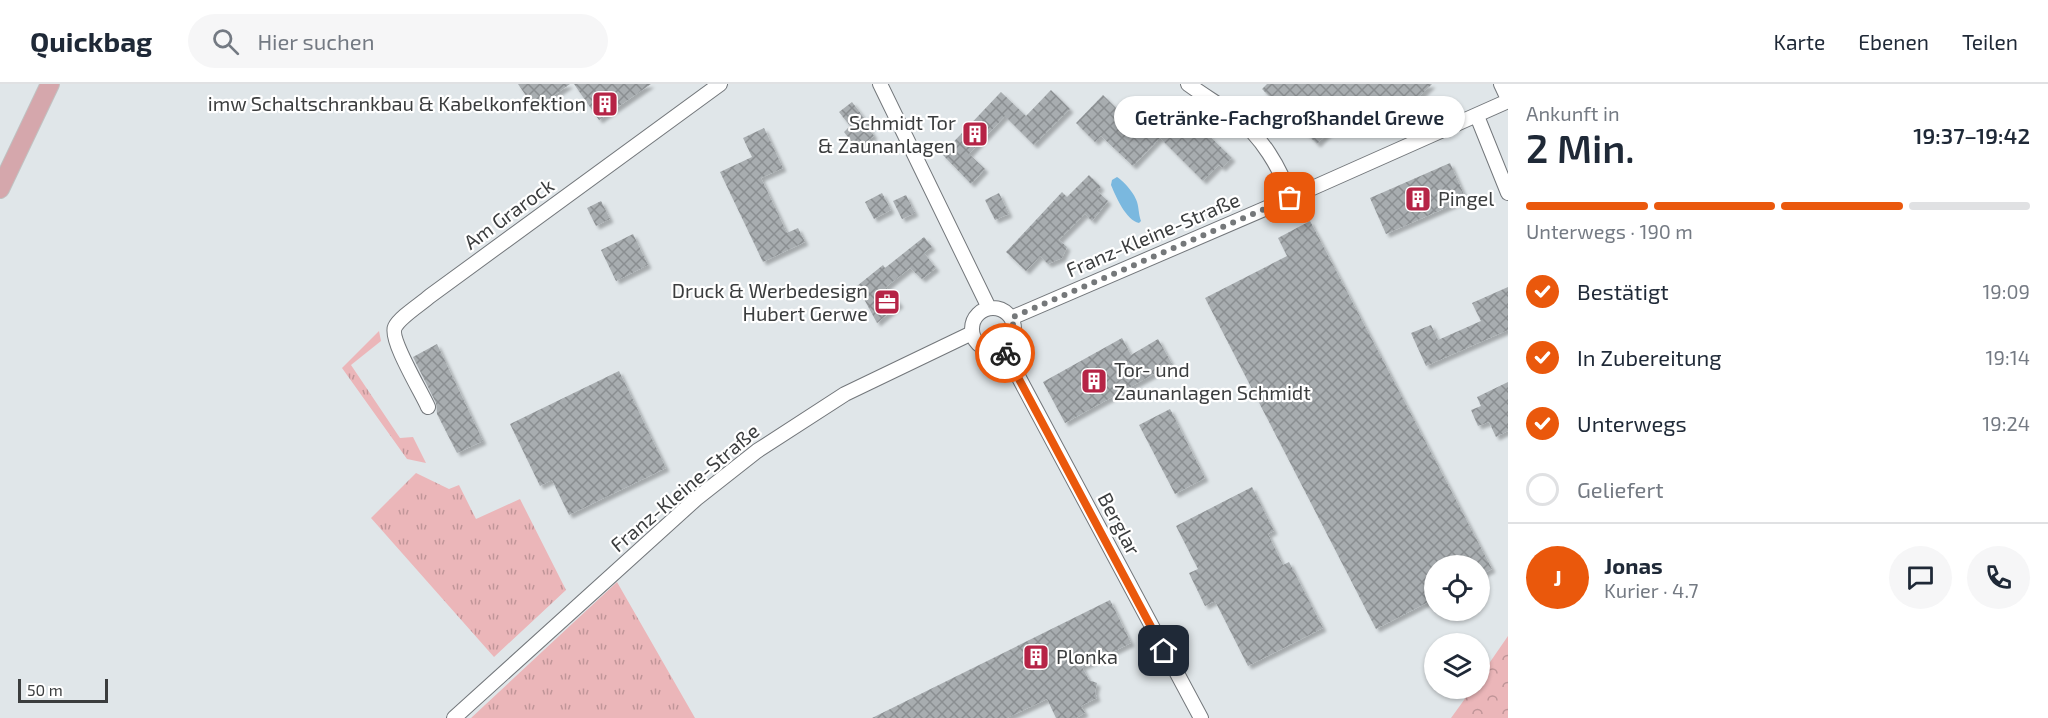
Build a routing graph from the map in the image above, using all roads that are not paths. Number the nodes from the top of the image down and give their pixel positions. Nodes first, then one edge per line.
1 (50, 84) edge
2 (720, 84) edge
3 (880, 84) edge
4 (1188, 84) edge
5 (1501, 84) edge
6 (1508, 100) edge
7 (1477, 116) junction
8 (0, 189) edge
9 (1508, 193) edge
10 (1290, 198) junction
11 (988, 308) junction
12 (1011, 318) junction
13 (972, 333) junction
14 (1003, 348) junction
15 (429, 407) dead end
16 (454, 718) edge
17 (1201, 718) edge

1 - 8 main road
2 - 15 street, Am Grarock
3 - 11 street
4 - 10 street
5 - 6 street
6 - 7 street, Franz-Kleine-Straße
7 - 9 street
7 - 10 street, Franz-Kleine-Straße
10 - 12 street, Franz-Kleine-Straße
11 - 12 street
11 - 13 street
12 - 14 street
13 - 14 street
13 - 16 street, Franz-Kleine-Straße
14 - 17 street, Berglar

